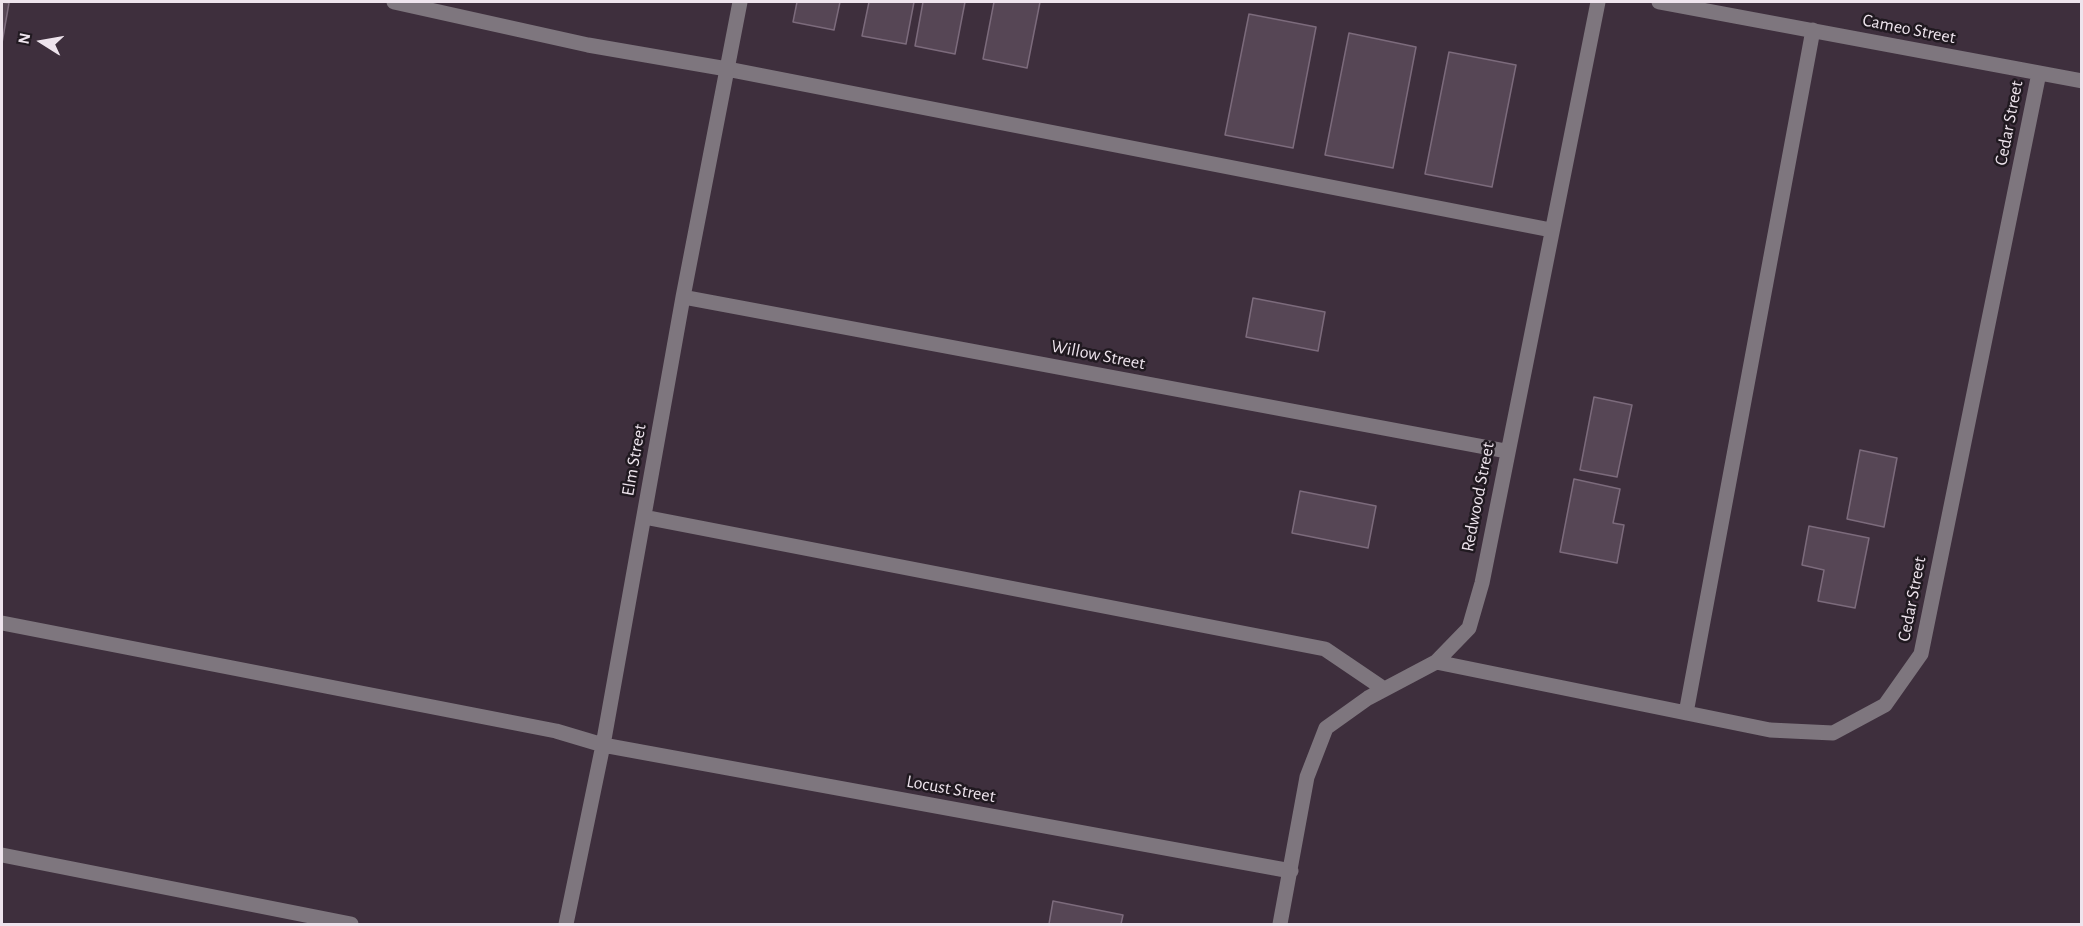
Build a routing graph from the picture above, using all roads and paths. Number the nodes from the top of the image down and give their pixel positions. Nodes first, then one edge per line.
1 (394, 2) edge
2 (740, 2) edge
3 (1598, 2) edge
4 (1659, 2) edge
5 (1813, 30) junction
6 (728, 69) junction
7 (2039, 73) junction
8 (2082, 81) edge
9 (1551, 230) junction
10 (683, 297) junction
11 (1506, 451) junction
12 (644, 517) junction
13 (2, 624) edge
14 (1436, 662) junction
15 (1384, 689) junction
16 (1686, 713) junction
17 (603, 745) junction
18 (2, 855) edge
19 (1291, 871) junction
20 (351, 924) edge
21 (566, 924) edge
22 (1280, 924) edge

1 - 6 street
2 - 6 street, Elm Street
3 - 9 street, Redwood Street
4 - 5 street, Cameo Street
5 - 7 street, Cameo Street
5 - 16 street
6 - 9 street
6 - 10 street, Elm Street
7 - 8 street, Cameo Street
7 - 16 street, Cedar Street
9 - 11 street, Redwood Street
10 - 11 street, Willow Street
10 - 12 street, Elm Street
11 - 14 street, Redwood Street
12 - 15 street
12 - 17 street, Elm Street
13 - 17 street, Locust Street
14 - 15 street, Redwood Street
14 - 16 street, Cedar Street
15 - 19 street, Redwood Street
17 - 19 street, Locust Street
17 - 21 street, Elm Street
18 - 20 street
19 - 22 street, Redwood Street

